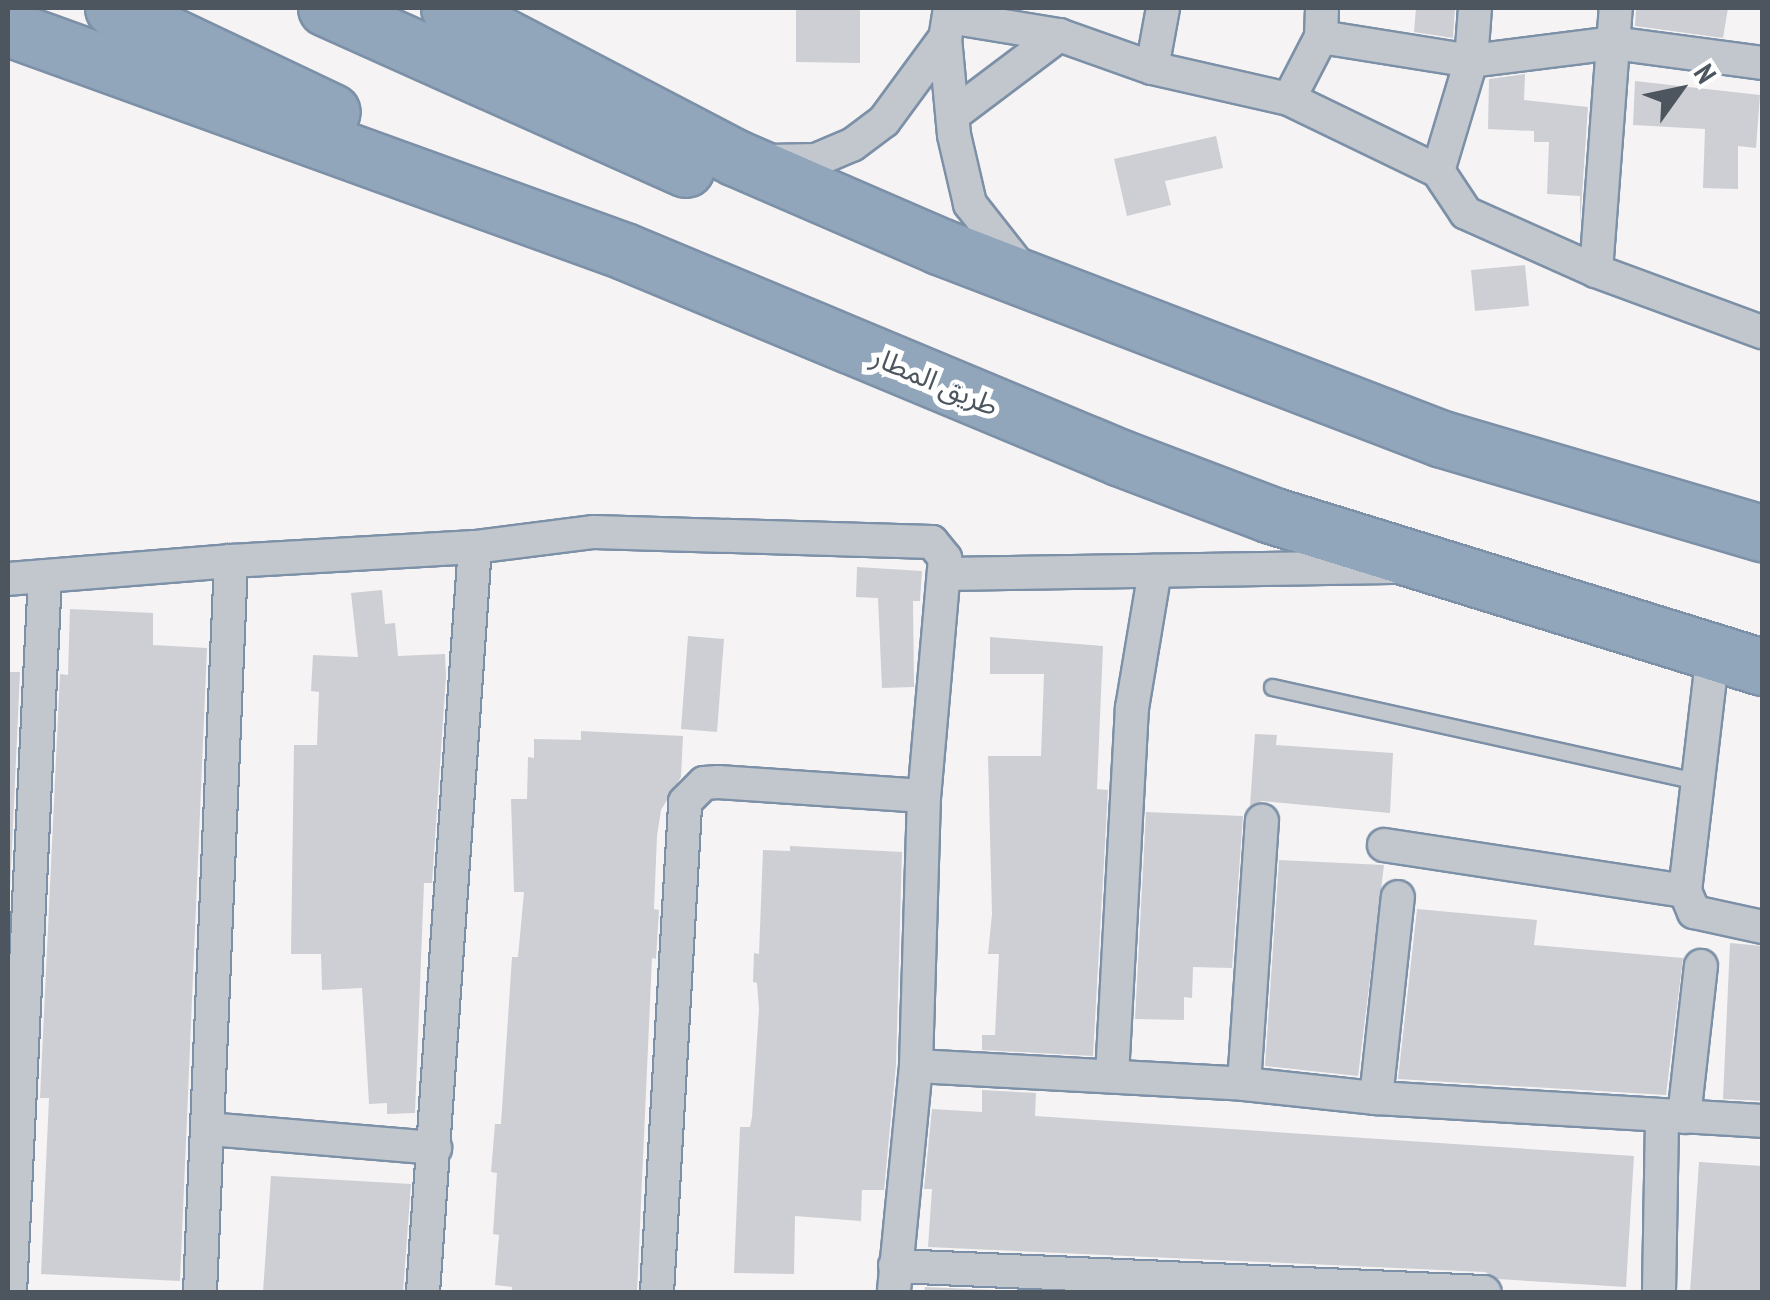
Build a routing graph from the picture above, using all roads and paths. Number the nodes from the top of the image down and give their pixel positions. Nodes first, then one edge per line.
1 (113, 8) edge
2 (326, 8) edge
3 (449, 8) edge
4 (1164, 8) edge
5 (1475, 8) edge
6 (1616, 8) edge
7 (948, 21) edge
8 (1322, 22) edge
9 (8, 28) edge
10 (1059, 35) junction
11 (1613, 43) junction
12 (1471, 61) junction
13 (1762, 63) edge
14 (1152, 68) junction
15 (1288, 99) junction
16 (952, 115) junction
17 (736, 158) junction
18 (1438, 172) junction
19 (624, 251) junction
20 (1596, 271) junction
21 (1028, 278) junction
22 (1762, 332) edge
23 (1442, 439) junction
24 (1762, 533) edge
25 (475, 547) junction
26 (231, 562) junction
27 (1434, 566) junction
28 (1155, 571) junction
29 (945, 574) junction
30 (45, 576) junction
31 (8, 578) edge
32 (1738, 660) edge
33 (1272, 687) dead end
34 (1697, 781) junction
35 (924, 796) junction
36 (1262, 821) dead end
37 (1384, 845) dead end
38 (1685, 890) junction
39 (1398, 897) dead end
40 (1762, 927) edge
41 (1701, 966) dead end
42 (916, 1066) junction
43 (1112, 1076) junction
44 (1244, 1084) junction
45 (1376, 1098) junction
46 (1673, 1117) junction
47 (1762, 1122) edge
48 (208, 1129) junction
49 (435, 1148) junction
50 (894, 1279) edge
51 (10, 1292) edge
52 (200, 1292) edge
53 (424, 1292) edge
54 (658, 1292) edge
55 (1484, 1292) edge
56 (1659, 1292) edge

1 - 19 highway
2 - 23 highway
3 - 17 highway
4 - 14 street
5 - 12 street
6 - 11 street
7 - 10 street
7 - 16 street
7 - 17 street
8 - 12 street
8 - 15 street
9 - 19 highway, طريق المطار
10 - 14 street
10 - 16 street
11 - 12 street
11 - 13 street
11 - 20 street
12 - 18 street
14 - 15 street
15 - 18 street
16 - 21 street
17 - 21 highway
18 - 20 street
19 - 27 highway, طريق المطار
20 - 22 street
21 - 23 highway
23 - 24 highway
25 - 26 street
25 - 29 street
25 - 49 street
26 - 30 street
26 - 48 street
27 - 28 street
27 - 32 highway, طريق المطار
28 - 29 street
28 - 43 street
29 - 35 street
30 - 31 street
30 - 51 street
32 - 34 street
33 - 34 lane
34 - 38 street
35 - 42 street
35 - 54 street
36 - 44 street
37 - 38 street
38 - 40 street
39 - 45 street
41 - 46 street
42 - 43 street
42 - 50 street
43 - 44 street
44 - 45 street
45 - 46 street
46 - 47 street
46 - 56 street
48 - 49 street
48 - 52 street
49 - 53 street
50 - 55 street

